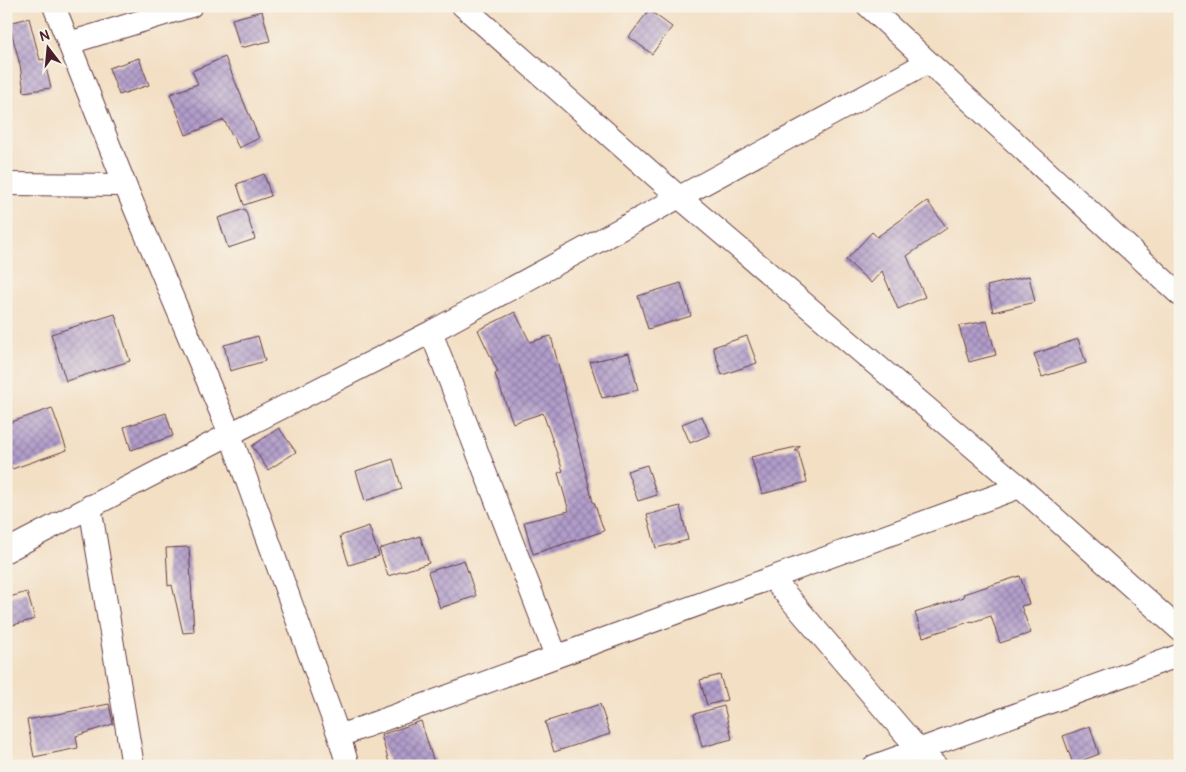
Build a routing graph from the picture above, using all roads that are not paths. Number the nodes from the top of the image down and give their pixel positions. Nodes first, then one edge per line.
1 (54, 6) edge
2 (191, 6) edge
3 (463, 6) edge
4 (868, 6) edge
5 (69, 43) junction
6 (928, 62) junction
7 (6, 184) edge
8 (125, 185) junction
9 (679, 197) junction
10 (1180, 295) edge
11 (431, 332) junction
12 (230, 434) junction
13 (1020, 487) junction
14 (90, 506) junction
15 (6, 550) edge
16 (772, 578) junction
17 (1180, 630) edge
18 (1180, 655) edge
19 (556, 656) junction
20 (339, 736) junction
21 (919, 750) junction
22 (133, 766) edge
23 (348, 766) edge
24 (874, 766) edge
25 (936, 766) edge

1 - 5 street
2 - 5 street
3 - 9 street
4 - 6 street
5 - 8 street
6 - 9 street
6 - 10 street
7 - 8 street
8 - 12 street
9 - 11 street
9 - 13 street
11 - 12 street
11 - 19 street
12 - 14 street
12 - 20 street
13 - 16 street
13 - 17 street
14 - 15 street
14 - 22 street
16 - 19 street
16 - 21 street
18 - 21 street
19 - 20 street
20 - 23 street
21 - 24 street
21 - 25 street

